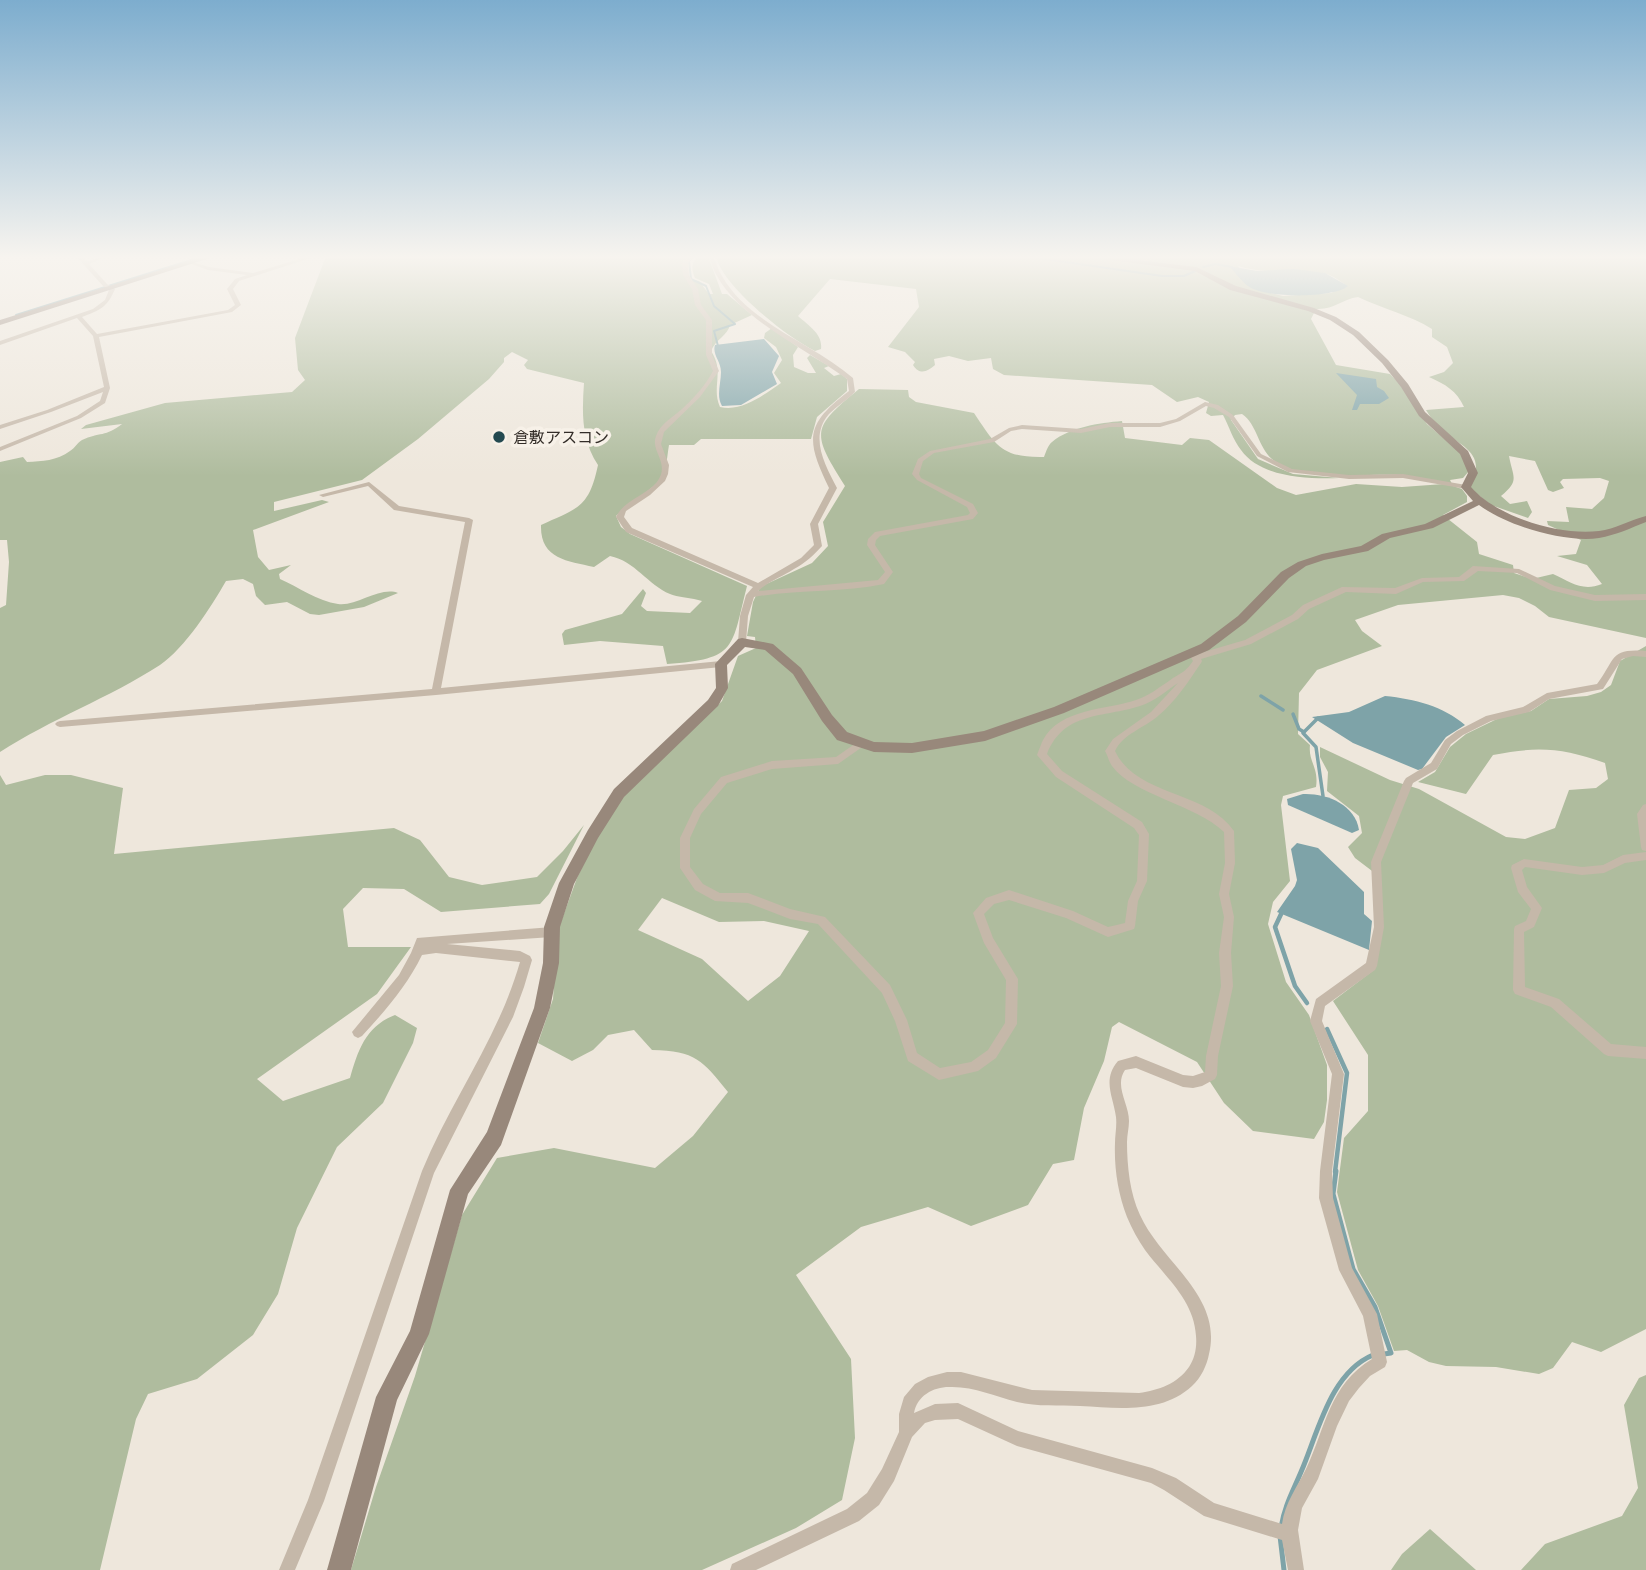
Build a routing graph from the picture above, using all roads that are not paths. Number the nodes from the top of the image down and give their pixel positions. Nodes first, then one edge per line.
1 (40, 329) edge
2 (90, 329) edge
3 (132, 329) edge
4 (709, 329) edge
5 (777, 329) edge
6 (1349, 329) edge
7 (96, 336) junction
8 (0, 343) edge
9 (107, 388) junction
10 (0, 427) edge
11 (0, 449) edge
12 (1466, 487) junction
13 (323, 495) dead end
14 (1478, 502) junction
15 (1646, 519) edge
16 (756, 585) junction
17 (750, 595) junction
18 (1646, 597) edge
19 (742, 642) junction
20 (1646, 654) edge
21 (1194, 655) junction
22 (721, 664) junction
23 (1188, 675) junction
24 (436, 692) junction
25 (60, 724) dead end
26 (862, 743) junction
27 (1646, 808) edge
28 (1646, 847) edge
29 (1646, 856) edge
30 (552, 932) junction
31 (418, 951) junction
32 (358, 1032) dead end
33 (1646, 1053) edge
34 (907, 1432) junction
35 (1283, 1532) junction
36 (287, 1570) edge
37 (339, 1570) edge
38 (738, 1570) edge
39 (1296, 1570) edge

1 - 8 street
2 - 7 street
3 - 7 street
4 - 16 street
5 - 16 street
6 - 12 street
7 - 9 street
9 - 10 street
9 - 11 street
12 - 14 street
12 - 17 street
13 - 24 street
14 - 15 street
14 - 21 street
16 - 17 street
17 - 19 street
18 - 21 street
19 - 22 street
19 - 26 street
20 - 35 street
21 - 23 street
21 - 26 street
22 - 24 street
22 - 30 street
23 - 26 street
23 - 34 street
24 - 25 street
27 - 28 street
29 - 33 street
30 - 31 street
30 - 37 street
31 - 32 street
31 - 36 street
34 - 35 street
34 - 38 street
35 - 39 street

